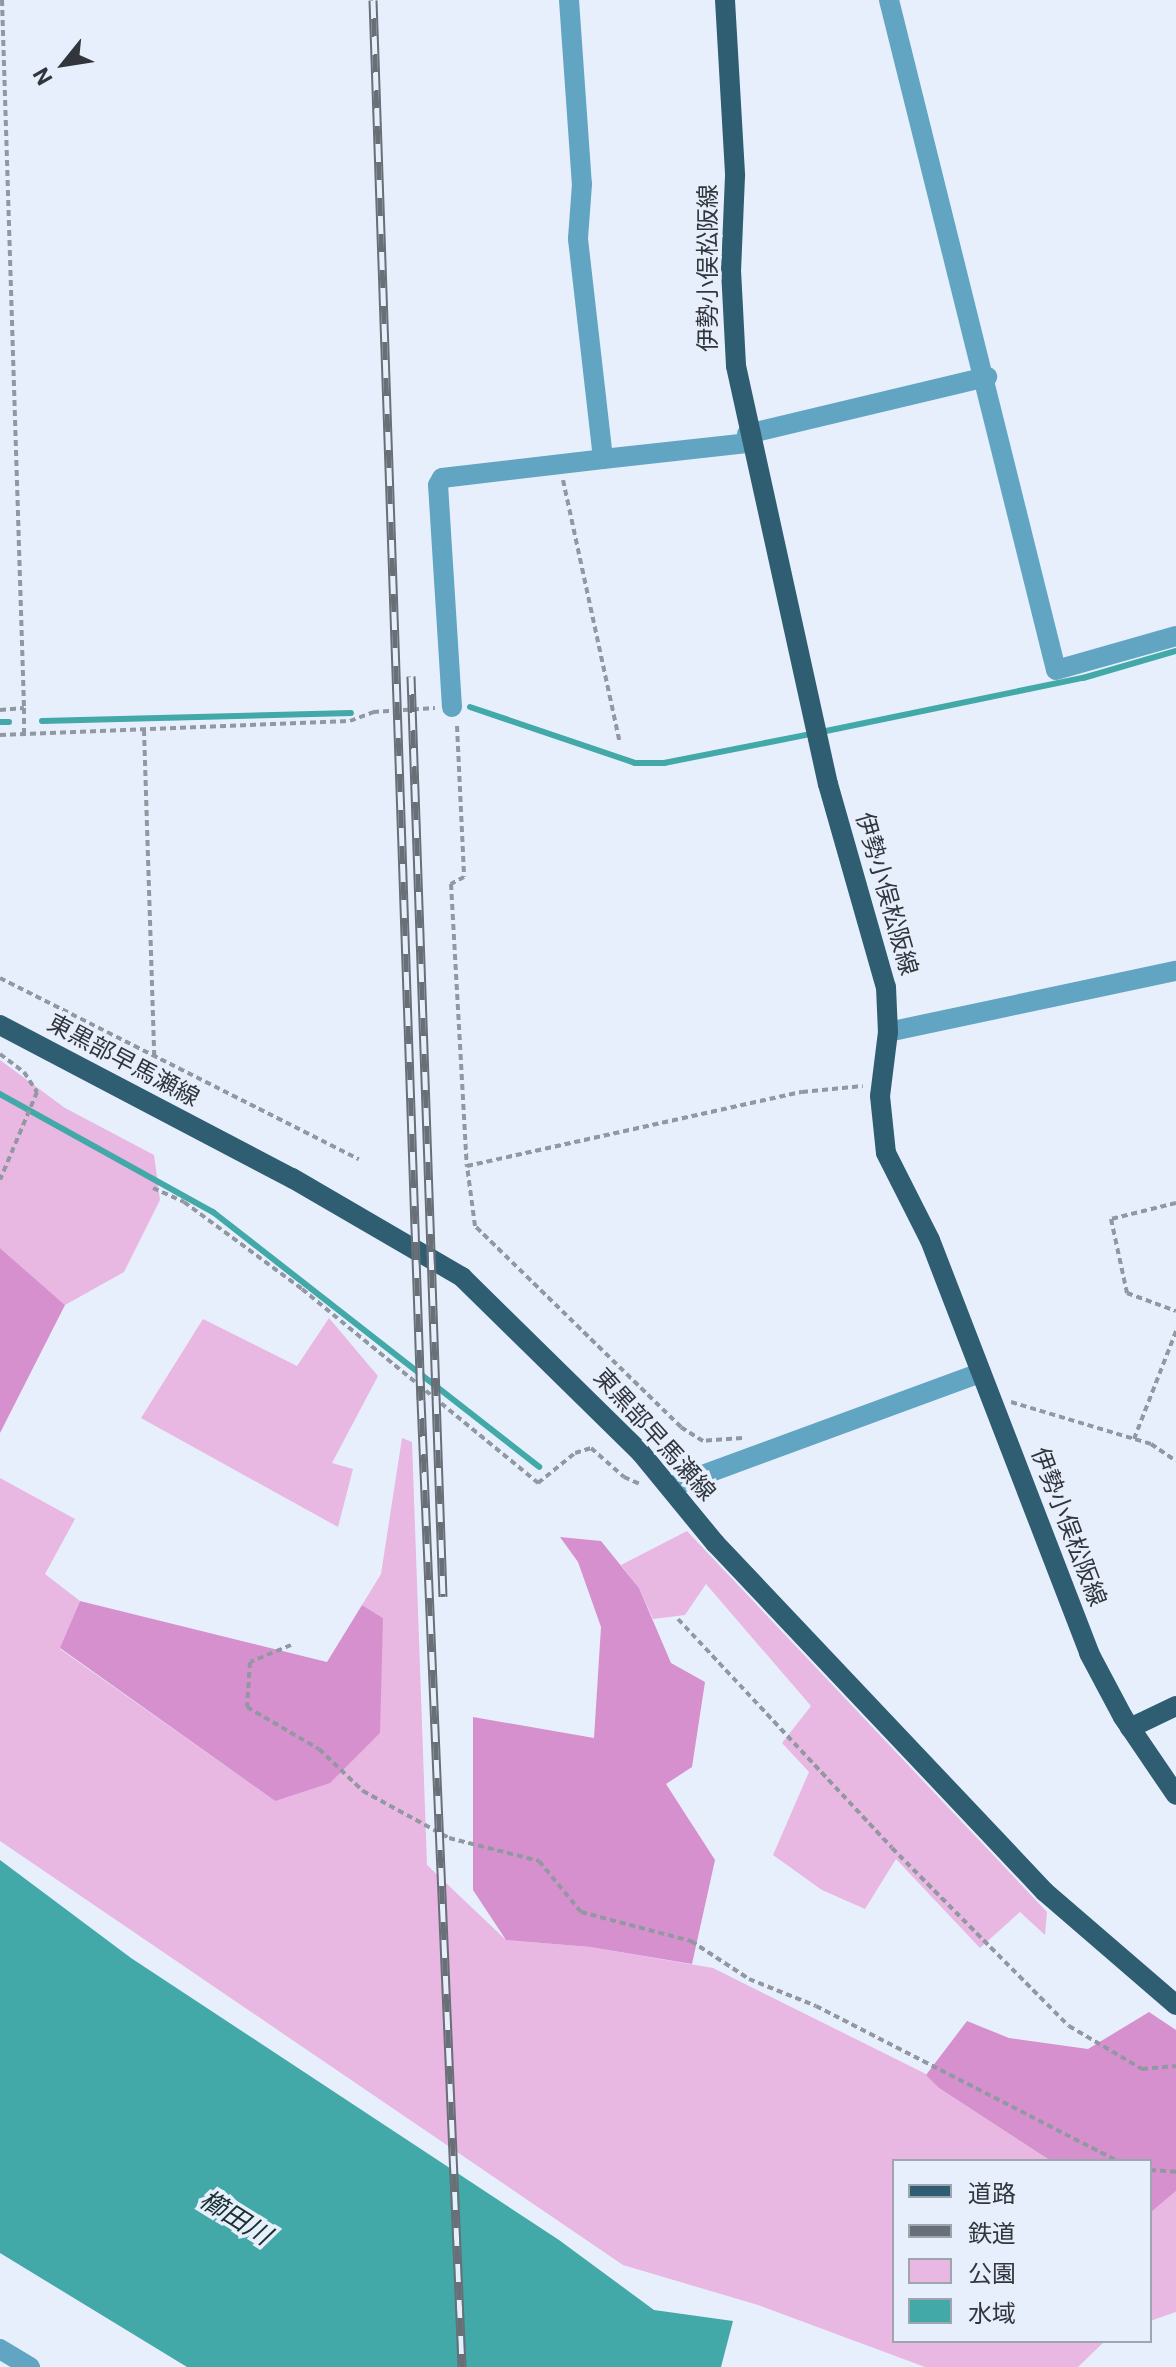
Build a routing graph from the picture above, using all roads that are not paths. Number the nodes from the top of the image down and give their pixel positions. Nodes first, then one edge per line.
1 (569, 0) edge
2 (725, 0) edge
3 (889, 0) edge
4 (987, 377) junction
5 (748, 439) junction
6 (603, 459) junction
7 (1176, 636) edge
8 (452, 707) road end
9 (1176, 971) edge
10 (0, 1025) edge
11 (888, 1032) junction
12 (980, 1373) junction
13 (670, 1487) junction
14 (1176, 1706) edge
15 (1130, 1728) junction
16 (1176, 1795) edge
17 (1176, 2005) edge
18 (0, 2349) edge
19 (30, 2367) edge

1 - 6 street
2 - 5 main road, 伊勢小俣松阪線
3 - 4 street
4 - 5 street
4 - 7 street
5 - 6 street
5 - 11 main road, 伊勢小俣松阪線
6 - 8 street
9 - 11 street
10 - 13 main road, 東黒部早馬瀬線
11 - 12 main road, 伊勢小俣松阪線
12 - 13 street
12 - 15 main road, 伊勢小俣松阪線
13 - 17 main road, 東黒部早馬瀬線
14 - 15 main road
15 - 16 main road, 伊勢小俣松阪線
18 - 19 street

